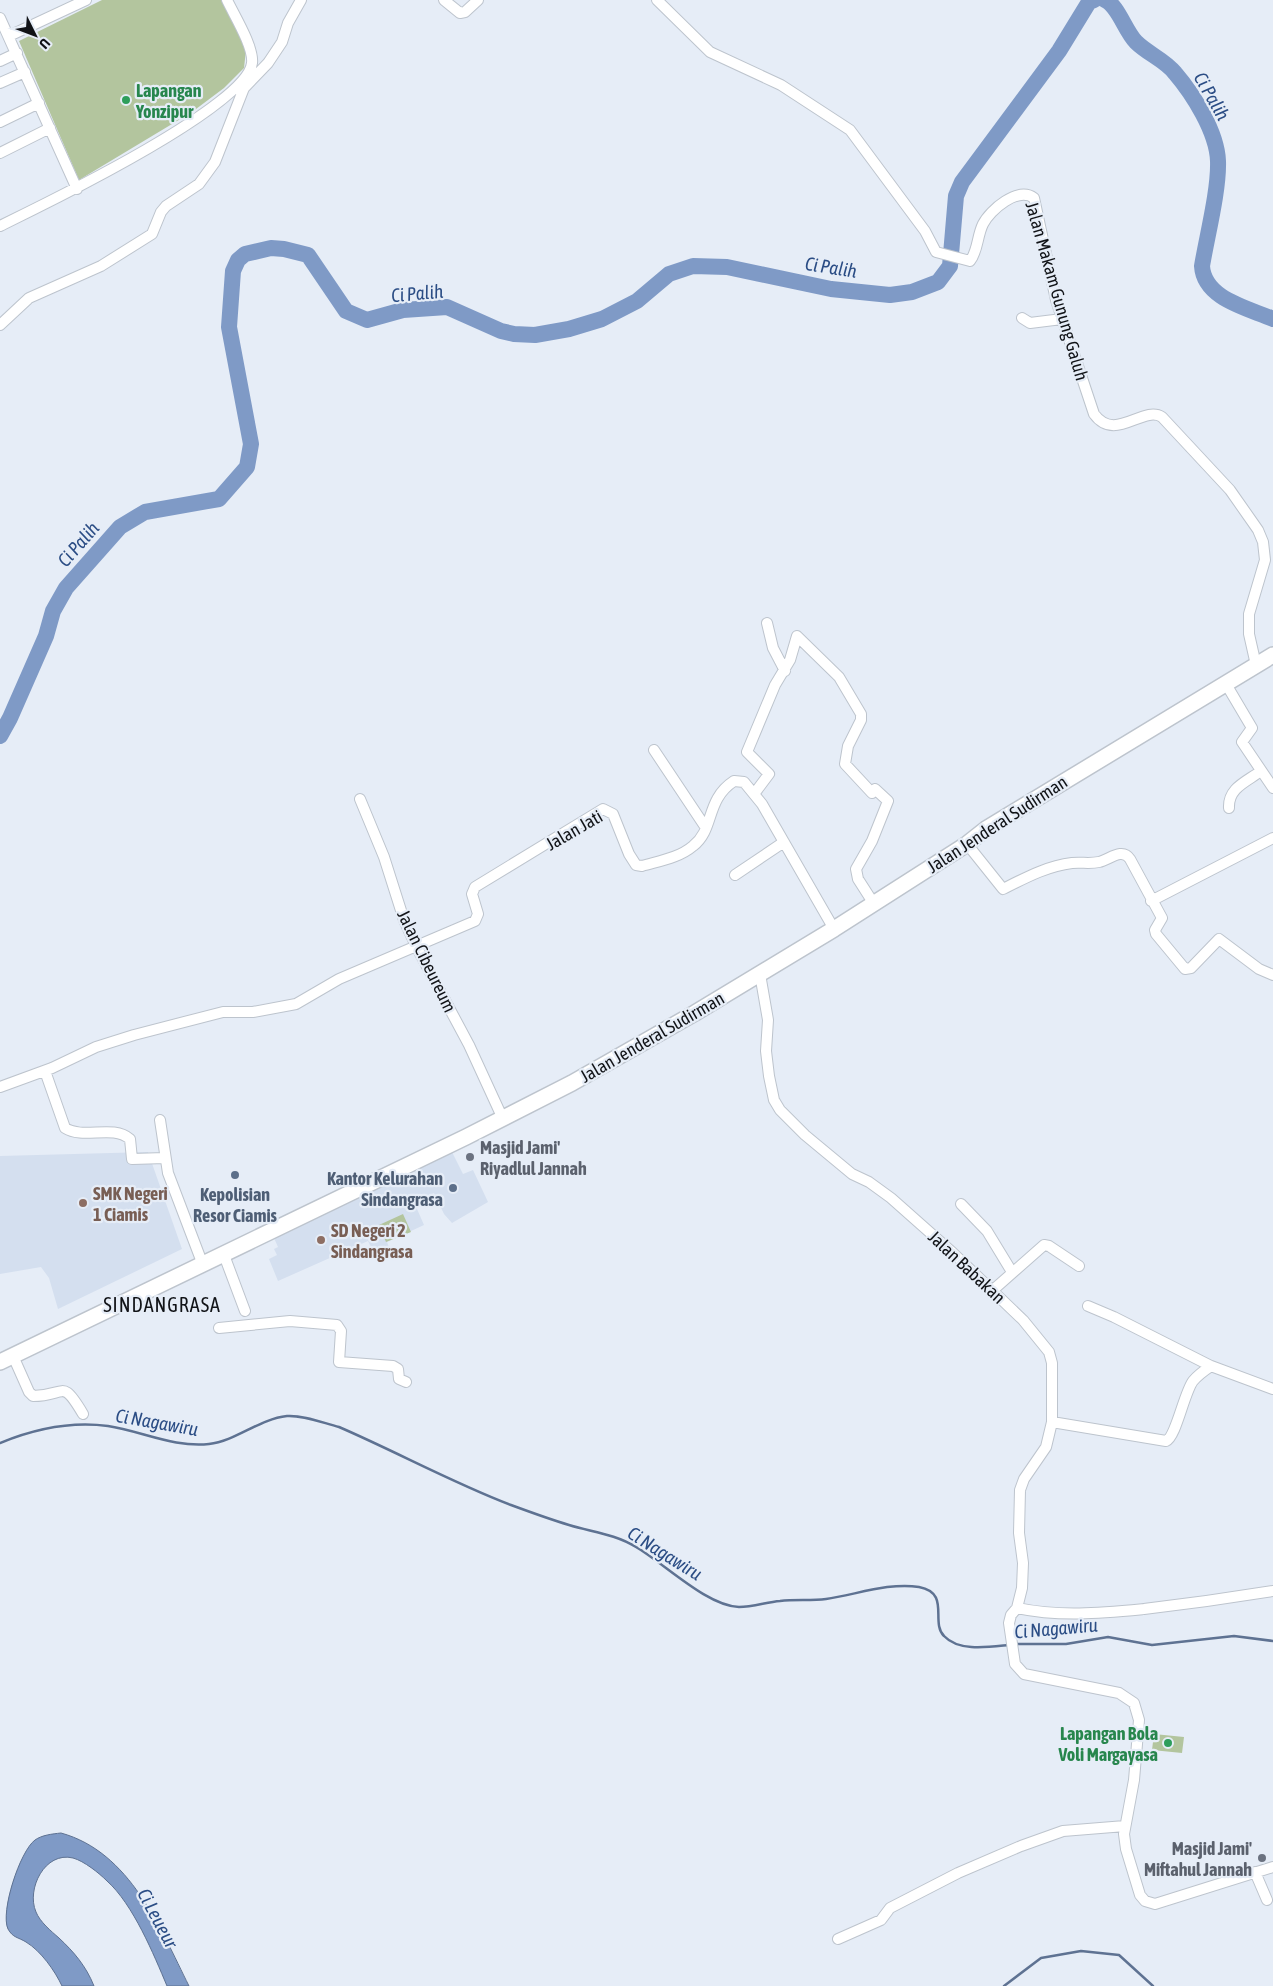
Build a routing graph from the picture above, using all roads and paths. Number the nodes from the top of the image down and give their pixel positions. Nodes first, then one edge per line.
1 (86, 0) edge
2 (227, 0) edge
3 (301, 0) edge
4 (444, 0) edge
5 (478, 0) edge
6 (657, 0) edge
7 (0, 18) edge
8 (9, 36) junction
9 (17, 53) junction
10 (0, 61) edge
11 (25, 72) junction
12 (0, 83) edge
13 (39, 103) junction
14 (0, 122) edge
15 (50, 128) junction
16 (0, 153) edge
17 (77, 189) junction
18 (0, 226) edge
19 (1022, 318) dead end
20 (1062, 319) junction
21 (0, 325) edge
22 (767, 623) dead end
23 (1273, 655) edge
24 (1256, 665) junction
25 (784, 671) junction
26 (1226, 684) junction
27 (654, 750) dead end
28 (1261, 772) junction
29 (1273, 788) edge
30 (754, 794) junction
31 (360, 799) dead end
32 (1229, 808) dead end
33 (706, 828) junction
34 (1273, 838) edge
35 (784, 842) junction
36 (967, 844) junction
37 (735, 875) dead end
38 (1151, 901) junction
39 (874, 904) junction
40 (834, 930) junction
41 (416, 946) junction
42 (760, 974) junction
43 (1273, 975) edge
44 (45, 1071) junction
45 (0, 1087) edge
46 (503, 1118) junction
47 (160, 1120) dead end
48 (165, 1158) junction
49 (961, 1204) dead end
50 (224, 1255) junction
51 (203, 1265) junction
52 (1079, 1266) dead end
53 (1012, 1272) junction
54 (994, 1290) junction
55 (1088, 1306) dead end
56 (245, 1311) dead end
57 (219, 1328) dead end
58 (7, 1359) edge
59 (1211, 1366) junction
60 (406, 1382) dead end
61 (1273, 1389) edge
62 (83, 1414) dead end
63 (1052, 1422) junction
64 (1273, 1591) edge
65 (1018, 1608) junction
66 (1125, 1826) junction
67 (1273, 1867) edge
68 (1255, 1872) junction
69 (1267, 1900) dead end
70 (838, 1939) dead end

1 - 8 street
2 - 17 street
3 - 21 street
4 - 5 street
6 - 20 street, Jalan Makam Gunung Galuh
7 - 8 street
8 - 9 street
9 - 10 street
9 - 11 street
11 - 12 street
11 - 13 street
13 - 14 street
13 - 15 street
15 - 16 street
15 - 17 street
17 - 18 street
19 - 20 street
20 - 24 street, Jalan Makam Gunung Galuh
22 - 25 street
23 - 24 highway, Jalan Jenderal Sudirman
24 - 26 highway, Jalan Jenderal Sudirman
25 - 30 street
25 - 39 street
26 - 28 street
26 - 36 highway, Jalan Jenderal Sudirman
27 - 33 street
28 - 29 street
28 - 32 street
30 - 33 street, Jalan Jati
30 - 35 street, Jalan Jati
31 - 41 street, Jalan Cibeureum
33 - 41 street, Jalan Jati
34 - 38 street
35 - 37 street
35 - 40 street, Jalan Jati
36 - 38 street
36 - 39 highway, Jalan Jenderal Sudirman
38 - 43 street
39 - 40 highway, Jalan Jenderal Sudirman
40 - 42 highway, Jalan Jenderal Sudirman
41 - 44 street
41 - 46 street, Jalan Cibeureum
42 - 46 highway, Jalan Jenderal Sudirman
42 - 54 street, Jalan Babakan
44 - 45 street
44 - 48 street
46 - 50 highway, Jalan Jenderal Sudirman
47 - 48 street
48 - 51 street
49 - 53 street
50 - 51 highway, Jalan Jenderal Sudirman
50 - 56 street
51 - 58 highway, Jalan Jenderal Sudirman
52 - 53 street
53 - 54 street
54 - 63 street, Jalan Babakan
55 - 59 street
57 - 60 street
58 - 62 street
59 - 61 street
59 - 63 street
63 - 65 street, Jalan Babakan
64 - 65 street
65 - 66 street, Jalan Babakan
66 - 68 street
66 - 70 street
67 - 68 street
68 - 69 street

